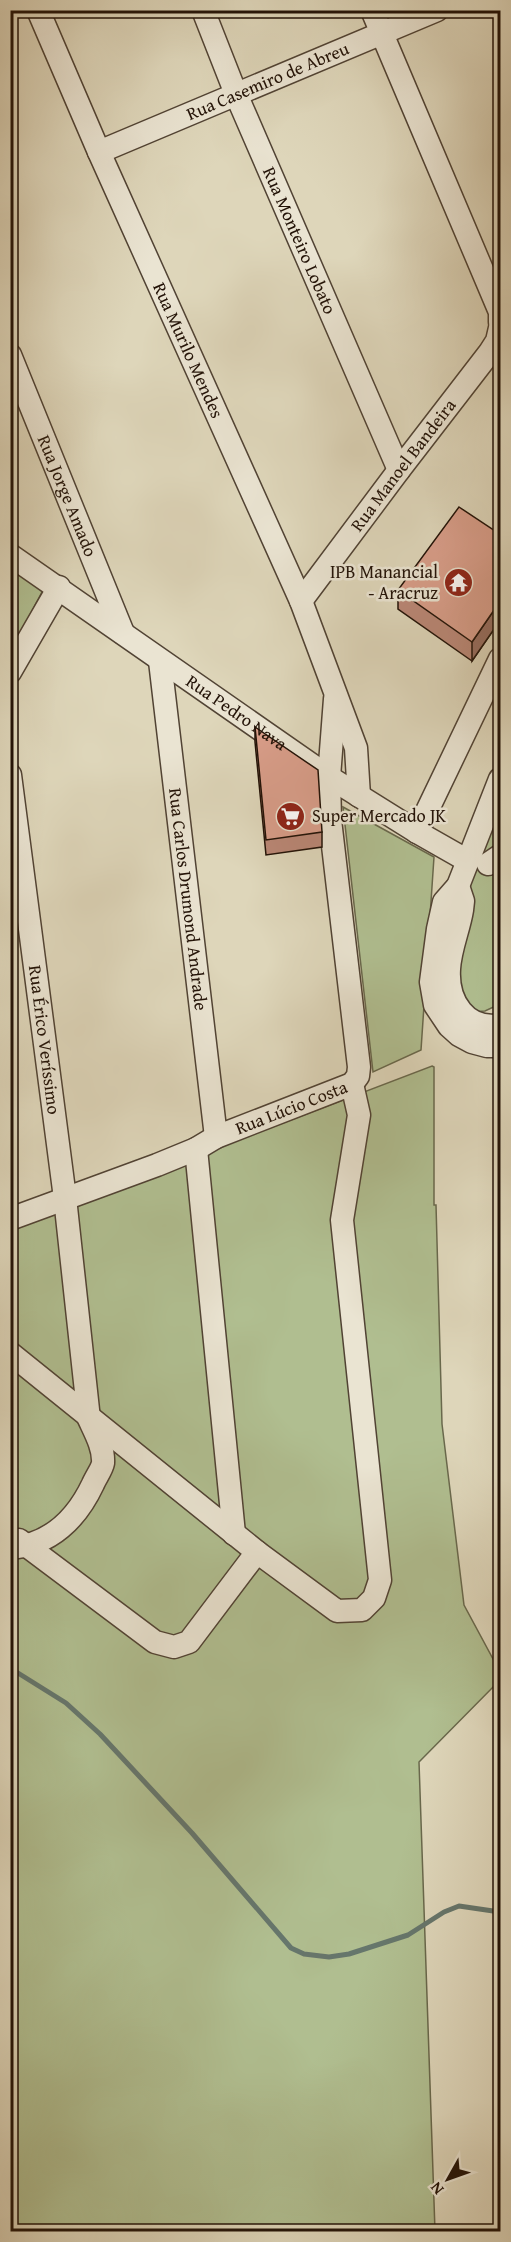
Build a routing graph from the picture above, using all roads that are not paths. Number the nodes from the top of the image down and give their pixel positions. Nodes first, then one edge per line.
1 (38, 10) edge
2 (203, 10) edge
3 (372, 10) edge
4 (437, 10) edge
5 (381, 33) junction
6 (236, 94) junction
7 (99, 152) junction
8 (501, 322) edge
9 (501, 328) edge
10 (10, 355) edge
11 (399, 470) junction
12 (10, 555) edge
13 (59, 587) junction
14 (301, 601) junction
15 (124, 634) junction
16 (501, 659) edge
17 (160, 661) junction
18 (10, 672) edge
19 (335, 691) junction
20 (10, 775) edge
21 (329, 777) junction
22 (501, 779) edge
23 (359, 796) junction
24 (417, 832) junction
25 (486, 860) edge
26 (447, 931) junction
27 (501, 1025) edge
28 (501, 1046) edge
29 (352, 1084) junction
30 (216, 1137) junction
31 (196, 1149) junction
32 (65, 1198) junction
33 (10, 1219) edge
34 (10, 1353) edge
35 (89, 1419) junction
36 (234, 1534) junction
37 (16, 1543) edge
38 (257, 1552) junction

1 - 7 street, Rua Murilo Mendes
2 - 6 street, Rua Monteiro Lobato
3 - 5 street
4 - 5 street, Rua Casemiro de Abreu
5 - 6 street, Rua Casemiro de Abreu
5 - 8 street
6 - 7 street, Rua Casemiro de Abreu
6 - 11 street, Rua Monteiro Lobato
7 - 14 street, Rua Murilo Mendes
9 - 11 street, Rua Manoel Bandeira
10 - 15 street, Rua Jorge Amado
11 - 14 street, Rua Manoel Bandeira
12 - 13 street, Rua Pedro Nava
13 - 15 street, Rua Pedro Nava
13 - 18 street
14 - 19 street, Rua Murilo Mendes
15 - 17 street, Rua Pedro Nava
16 - 24 street
17 - 21 street, Rua Pedro Nava
17 - 30 street, Rua Carlos Drumond Andrade
19 - 21 street, Rua Murilo Mendes
19 - 23 street, Rua Murilo Mendes
20 - 32 street, Rua Érico Veríssimo
21 - 23 street, Rua Pedro Nava
21 - 29 street, Rua Lúcio Costa
22 - 25 street
23 - 24 street, Rua Pedro Nava
24 - 25 street, Rua Pedro Nava
25 - 26 street
26 - 27 street
26 - 28 street
29 - 30 street, Rua Lúcio Costa
29 - 38 street
30 - 31 street, Rua Lúcio Costa
31 - 32 street, Rua Lúcio Costa
31 - 36 street
32 - 33 street, Rua Lúcio Costa
32 - 35 street, Rua Érico Veríssimo
34 - 35 street
35 - 36 street
35 - 37 street
36 - 38 street
37 - 38 street

